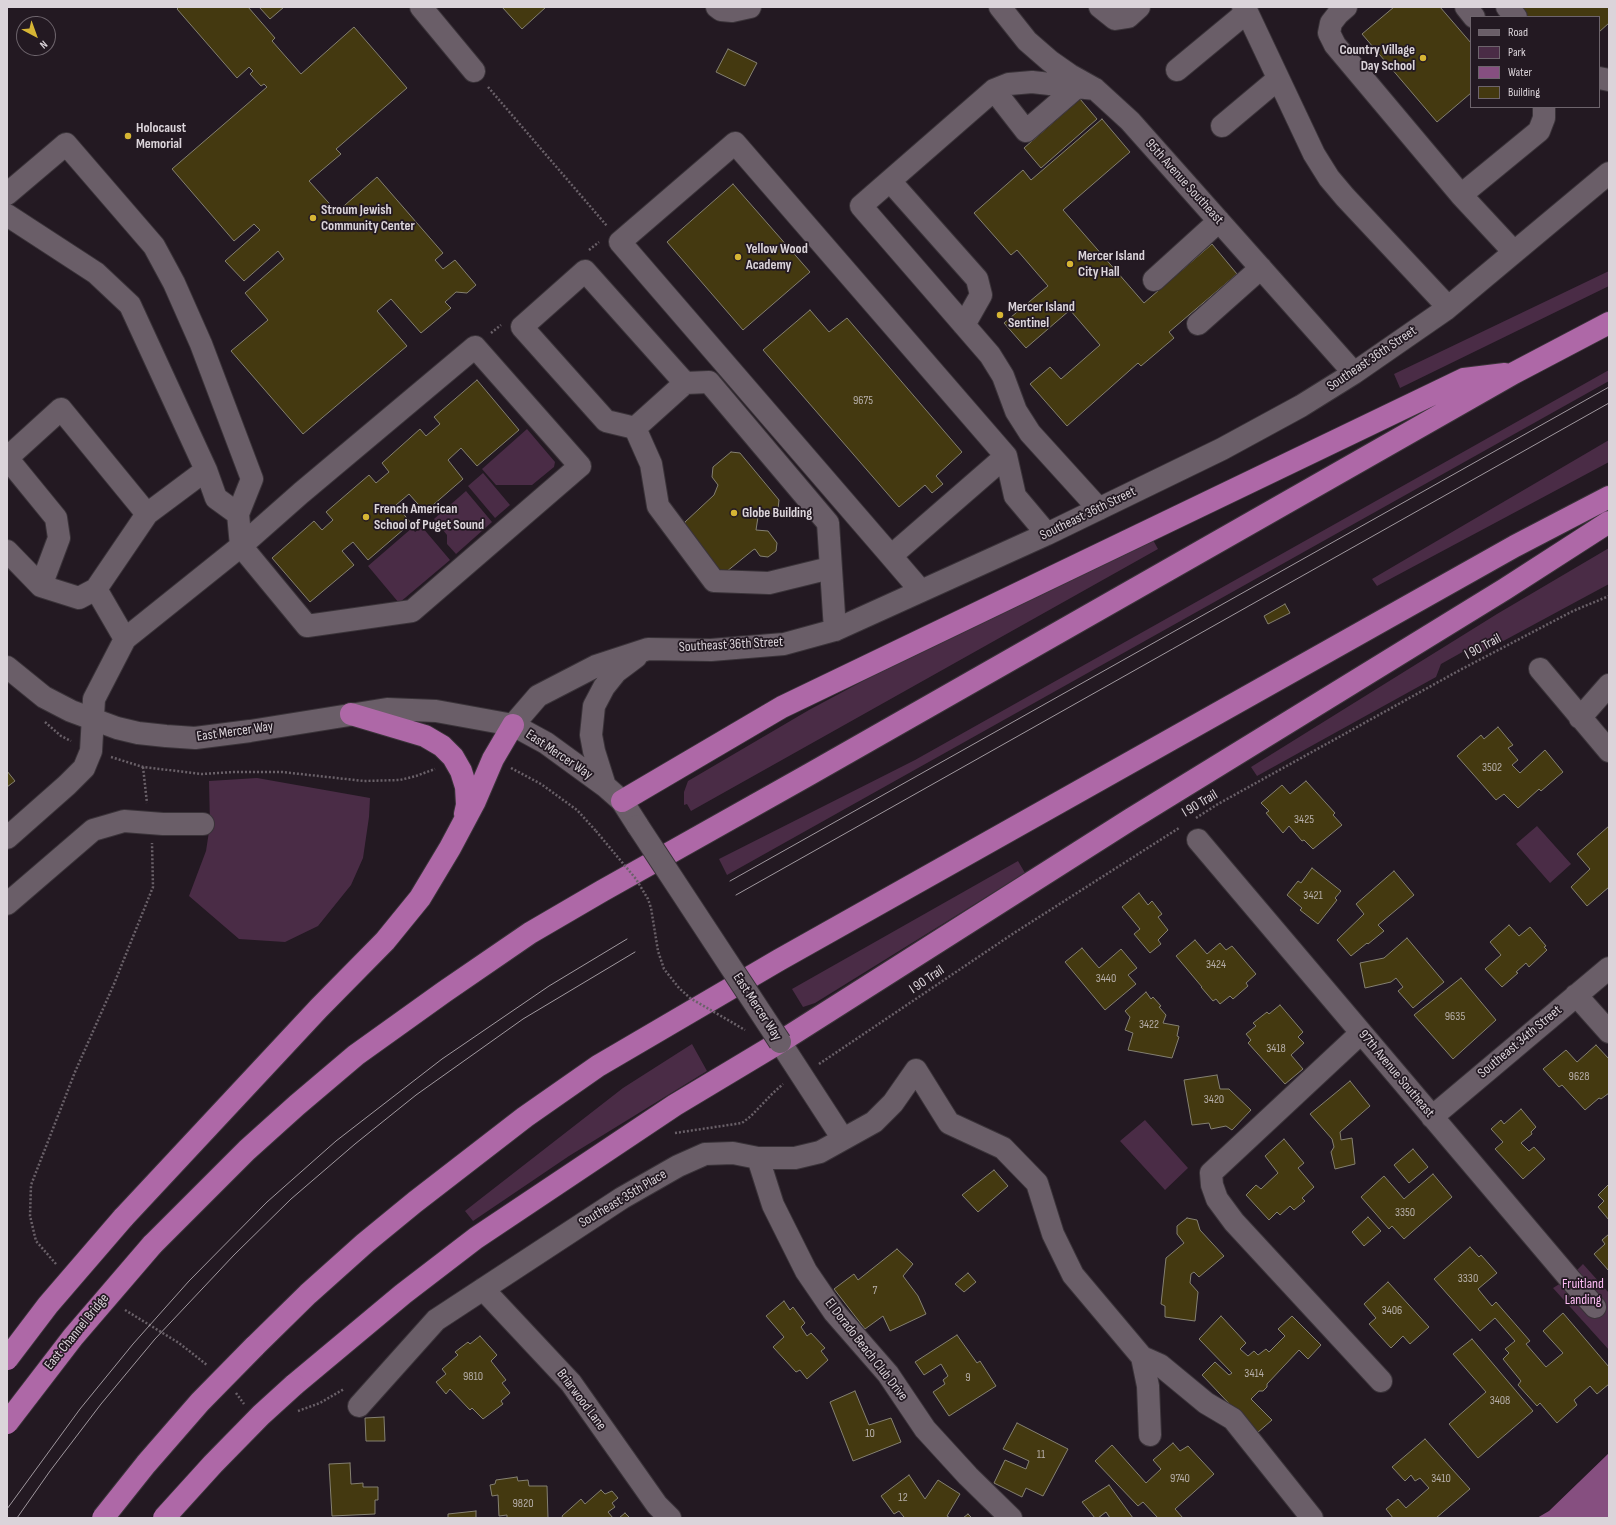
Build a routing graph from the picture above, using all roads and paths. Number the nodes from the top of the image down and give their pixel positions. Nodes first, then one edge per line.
1 (421, 7) edge
2 (717, 7) edge
3 (750, 7) edge
4 (1000, 7) edge
5 (1100, 7) edge
6 (1140, 7) edge
7 (1346, 7) edge
8 (1466, 7) edge
9 (1507, 7) edge
10 (1245, 9) edge
11 (1473, 16) edge
12 (1515, 16) edge
13 (1177, 70) dead end
14 (474, 71) joint
15 (1278, 79) junction
16 (1086, 88) junction
17 (994, 90) junction
18 (1544, 108) edge
19 (1222, 126) dead end
20 (1609, 173) edge
21 (890, 181) junction
22 (7, 194) edge
23 (1461, 195) junction
24 (7, 215) edge
25 (1219, 221) junction
26 (620, 242) junction
27 (1514, 252) junction
28 (1261, 268) junction
29 (1154, 280) dead end
30 (1448, 306) junction
31 (1609, 322) edge
32 (1198, 324) dead end
33 (964, 325) junction
34 (1354, 373) junction
35 (1514, 373) junction
36 (685, 383) junction
37 (635, 428) junction
38 (1006, 456) junction
39 (7, 458) edge
40 (206, 470) junction
41 (1609, 497) edge
42 (1099, 509) junction
43 (147, 514) junction
44 (238, 514) junction
45 (1609, 522) edge
46 (1047, 534) junction
47 (241, 546) junction
48 (7, 551) edge
49 (891, 556) junction
50 (830, 568) junction
51 (41, 586) junction
52 (96, 589) junction
53 (921, 591) junction
54 (1609, 596) edge
55 (835, 630) junction
56 (125, 638) junction
57 (648, 649) junction
58 (7, 667) edge
59 (1540, 669) dead end
60 (1609, 685) edge
61 (351, 714) junction
62 (41, 717) dead end
63 (1580, 718) junction
64 (92, 719) junction
65 (513, 725) junction
66 (1609, 751) edge
67 (91, 752) junction
68 (143, 767) junction
69 (508, 767) dead end
70 (437, 768) dead end
71 (605, 786) junction
72 (622, 801) junction
73 (464, 821) junction
74 (149, 823) junction
75 (203, 824) dead end
76 (1180, 828) dead end
77 (1196, 830) joint
78 (7, 838) edge
79 (7, 904) edge
80 (1609, 968) edge
81 (1576, 995) junction
82 (751, 1032) dead end
83 (1609, 1032) edge
84 (1361, 1033) junction
85 (780, 1042) junction
86 (821, 1063) dead end
87 (1432, 1117) junction
88 (843, 1139) junction
89 (758, 1158) junction
90 (56, 1264) dead end
91 (483, 1289) junction
92 (120, 1307) dead end
93 (1595, 1307) dead end
94 (1142, 1358) junction
95 (7, 1359) edge
96 (211, 1369) dead end
97 (1381, 1380) dead end
98 (231, 1388) dead end
99 (244, 1404) dead end
100 (359, 1406) dead end
101 (7, 1423) edge
102 (1150, 1435) dead end
103 (102, 1518) edge
104 (164, 1518) edge
105 (670, 1518) edge
106 (1011, 1518) edge
107 (1312, 1518) edge

1 - 14 street
2 - 3 street
4 - 16 street, 95th Avenue Southeast
5 - 6 street
7 - 23 street
8 - 11 street
9 - 12 street
10 - 13 street
10 - 15 street
14 - 26 path
15 - 19 street
15 - 30 street
16 - 17 street
16 - 17 street
16 - 25 street, 95th Avenue Southeast
17 - 21 street
18 - 23 street
20 - 27 street, Southeast 36th Street
21 - 33 street
21 - 33 street
22 - 44 street
23 - 27 street
24 - 40 street
25 - 28 street, 95th Avenue Southeast
25 - 29 street
26 - 38 street
26 - 49 street
27 - 30 street, Southeast 36th Street
28 - 32 street
28 - 34 street, 95th Avenue Southeast
30 - 34 street, Southeast 36th Street
31 - 35 highway, East Channel Bridge
33 - 42 street
34 - 42 street, Southeast 36th Street
35 - 72 highway
35 - 101 highway, East Channel Bridge, bridge
36 - 37 street
36 - 37 street
36 - 50 street
37 - 50 street
38 - 46 street
38 - 49 street
39 - 43 street
39 - 51 street
40 - 43 street
40 - 44 street
41 - 103 highway, bridge
42 - 46 street, Southeast 36th Street
43 - 52 street
44 - 47 street
45 - 85 highway
46 - 53 street, Southeast 36th Street
47 - 47 street
47 - 56 street
48 - 51 street
49 - 53 street
50 - 55 street
51 - 52 street
52 - 56 street
53 - 55 street, Southeast 36th Street
54 - 77 path, I 90 Trail
55 - 57 street, Southeast 36th Street
56 - 64 street
57 - 65 street, Southeast 36th Street
57 - 71 street
58 - 64 street, East Mercer Way
59 - 63 street
60 - 63 street
61 - 64 street, East Mercer Way
61 - 65 street, East Mercer Way
61 - 73 highway
62 - 67 path
63 - 66 street
64 - 67 street
65 - 71 street, East Mercer Way
65 - 73 highway
67 - 68 path
67 - 78 street
68 - 70 path
68 - 74 path
69 - 82 path, bridge
71 - 72 street, East Mercer Way
72 - 85 street, East Mercer Way, bridge
73 - 95 highway, bridge
74 - 75 street
74 - 79 street
74 - 90 path
76 - 86 path, I 90 Trail
77 - 84 street, 97th Avenue Southeast
80 - 81 street, Southeast 34th Street
81 - 83 street
81 - 87 street, Southeast 34th Street
84 - 87 street, 97th Avenue Southeast
84 - 97 street
85 - 88 street, East Mercer Way
85 - 104 highway, bridge
87 - 93 street, 97th Avenue Southeast
88 - 89 street, Southeast 35th Place
88 - 94 street, Southeast 35th Place
89 - 91 street, Southeast 35th Place
89 - 106 street, El Dorado Beach Club Drive
91 - 100 street, Southeast 35th Place
91 - 105 street, Briarwood Lane
92 - 96 path
94 - 102 street
94 - 107 street
98 - 99 path

